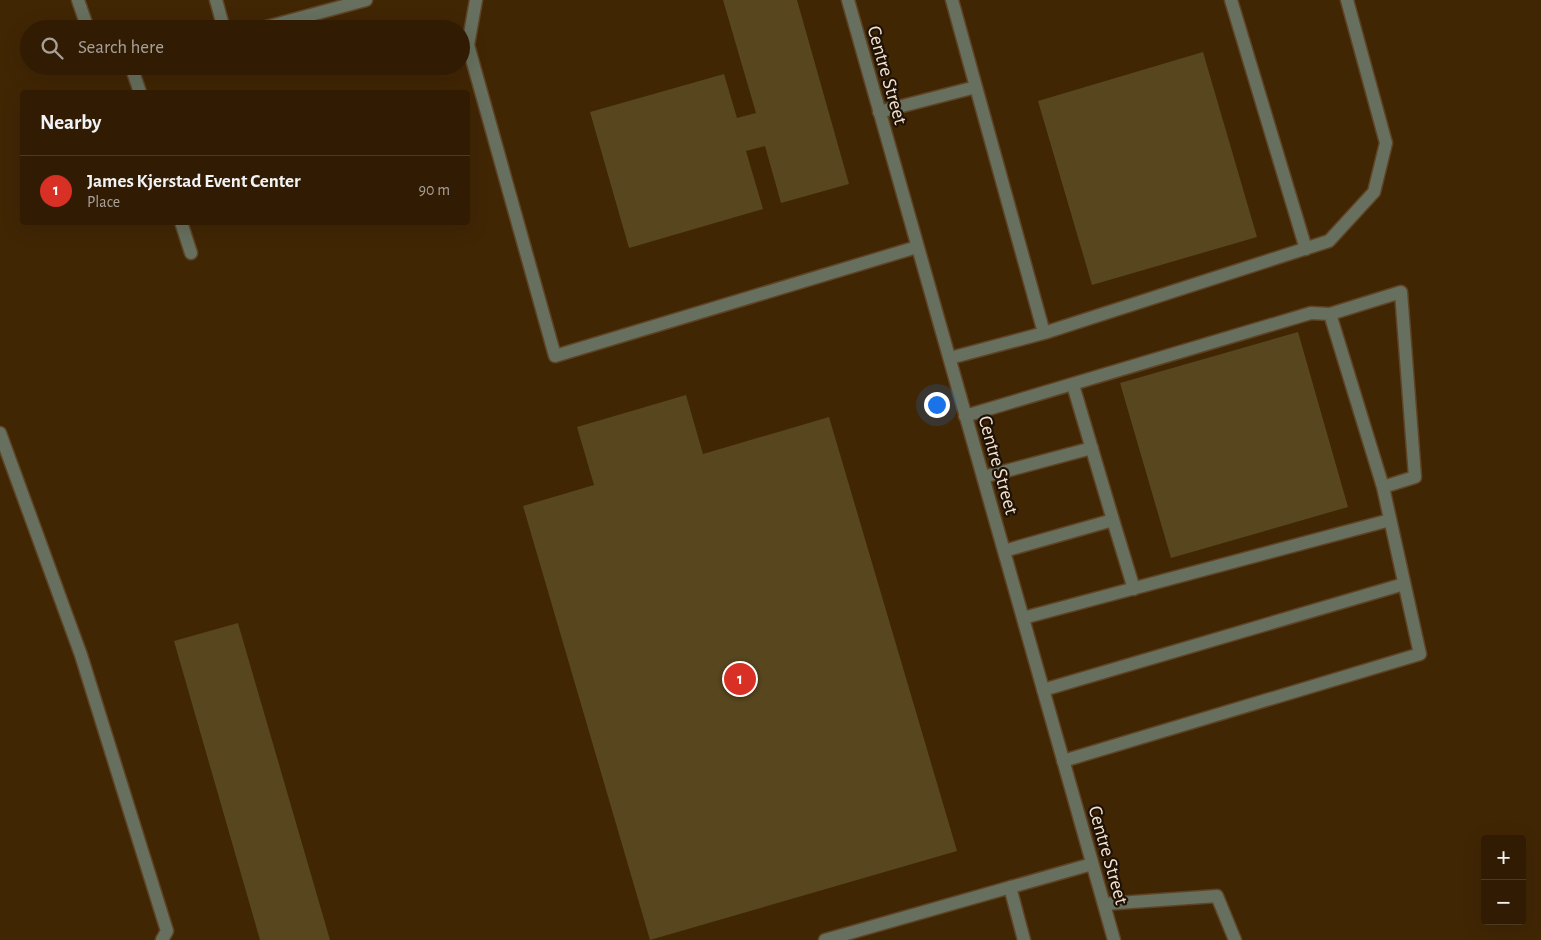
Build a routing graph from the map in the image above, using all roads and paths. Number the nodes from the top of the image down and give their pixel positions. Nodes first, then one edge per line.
1 (78, 0) edge
2 (216, 0) edge
3 (366, 0) edge
4 (476, 0) edge
5 (848, 0) edge
6 (952, 0) edge
7 (1231, 0) edge
8 (1347, 0) edge
9 (85, 20) edge
10 (222, 20) edge
11 (292, 20) edge
12 (470, 34) edge
13 (470, 52) edge
14 (134, 75) edge
15 (976, 86) junction
16 (139, 90) edge
17 (879, 112) junction
18 (182, 225) edge
19 (917, 247) junction
20 (1306, 249) junction
21 (191, 253) dead end
22 (1330, 314) junction
23 (1044, 333) junction
24 (950, 358) junction
25 (1073, 385) junction
26 (965, 416) junction
27 (0, 432) edge
28 (1092, 448) junction
29 (983, 477) junction
30 (1383, 487) junction
31 (1113, 520) junction
32 (1390, 520) junction
33 (1004, 552) junction
34 (1404, 584) junction
35 (1134, 589) junction
36 (1023, 618) junction
37 (1043, 690) junction
38 (1063, 762) junction
39 (1092, 864) junction
40 (1010, 887) junction
41 (1104, 904) junction
42 (162, 940) edge
43 (825, 940) edge
44 (1024, 940) edge
45 (1114, 940) edge
46 (1235, 940) edge

1 - 9 street
2 - 10 street
3 - 11 street
4 - 12 street
5 - 17 street, Centre Street
6 - 15 street
7 - 20 street
8 - 20 street
13 - 19 street
14 - 16 street
15 - 17 street
15 - 23 street
17 - 19 street, Centre Street
18 - 21 street
19 - 24 street, Centre Street
20 - 23 street
22 - 25 street
22 - 30 street
22 - 30 street
23 - 24 street
24 - 26 street, Centre Street
25 - 26 street
25 - 28 street
26 - 29 street, Centre Street
27 - 42 street
28 - 29 street
28 - 31 street
29 - 33 street, Centre Street
30 - 32 street
31 - 33 street
31 - 35 street
32 - 34 street
32 - 35 street
33 - 36 street, Centre Street
34 - 37 street
34 - 38 street
35 - 36 street
36 - 37 street, Centre Street
37 - 38 street, Centre Street
38 - 39 street, Centre Street
39 - 40 street
39 - 41 street, Centre Street
40 - 43 street
40 - 44 street
41 - 45 street, Centre Street
41 - 46 street

